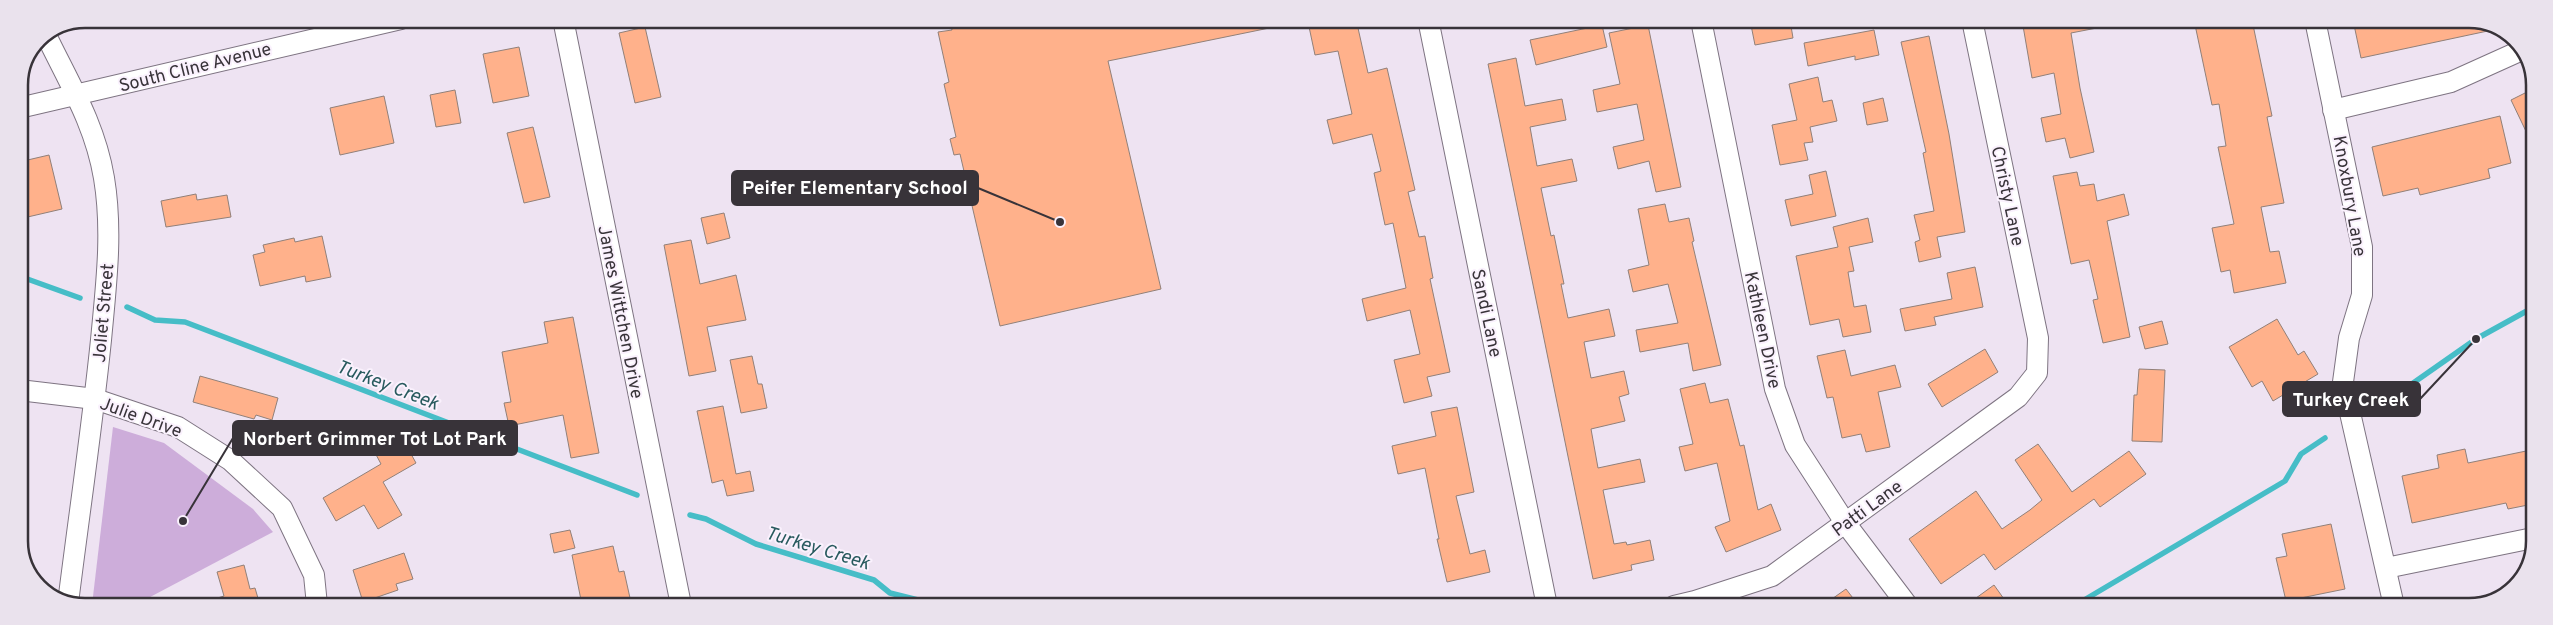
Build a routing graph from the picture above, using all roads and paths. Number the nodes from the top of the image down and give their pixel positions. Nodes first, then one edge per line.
1 (367, 27) edge
2 (565, 27) edge
3 (1429, 27) edge
4 (1702, 27) edge
5 (1973, 27) edge
6 (2316, 27) edge
7 (49, 40) edge
8 (2516, 53) edge
9 (78, 95) junction
10 (27, 106) edge
11 (2333, 110) junction
12 (2037, 373) joint
13 (28, 391) edge
14 (95, 399) junction
15 (1846, 524) junction
16 (2526, 539) edge
17 (2386, 568) junction
18 (69, 595) edge
19 (316, 598) edge
20 (680, 598) edge
21 (1545, 598) edge
22 (1704, 598) edge
23 (1902, 598) edge
24 (2392, 598) edge

1 - 9 street, South Cline Avenue
2 - 20 street, James Wittchen Drive
3 - 21 street, Sandi Lane
4 - 15 street, Kathleen Drive
5 - 12 street, Christy Lane
6 - 11 street, Knoxbury Lane
7 - 9 street, Joliet Street
8 - 11 street
9 - 10 street, South Cline Avenue
9 - 14 street, Joliet Street
11 - 17 street, Knoxbury Lane
12 - 15 street, Patti Lane
13 - 14 street, Julie Drive
14 - 18 street, Joliet Street
14 - 19 street, Julie Drive
15 - 22 street, Patti Lane
15 - 23 street, Kathleen Drive
16 - 17 street
17 - 24 street, Knoxbury Lane

